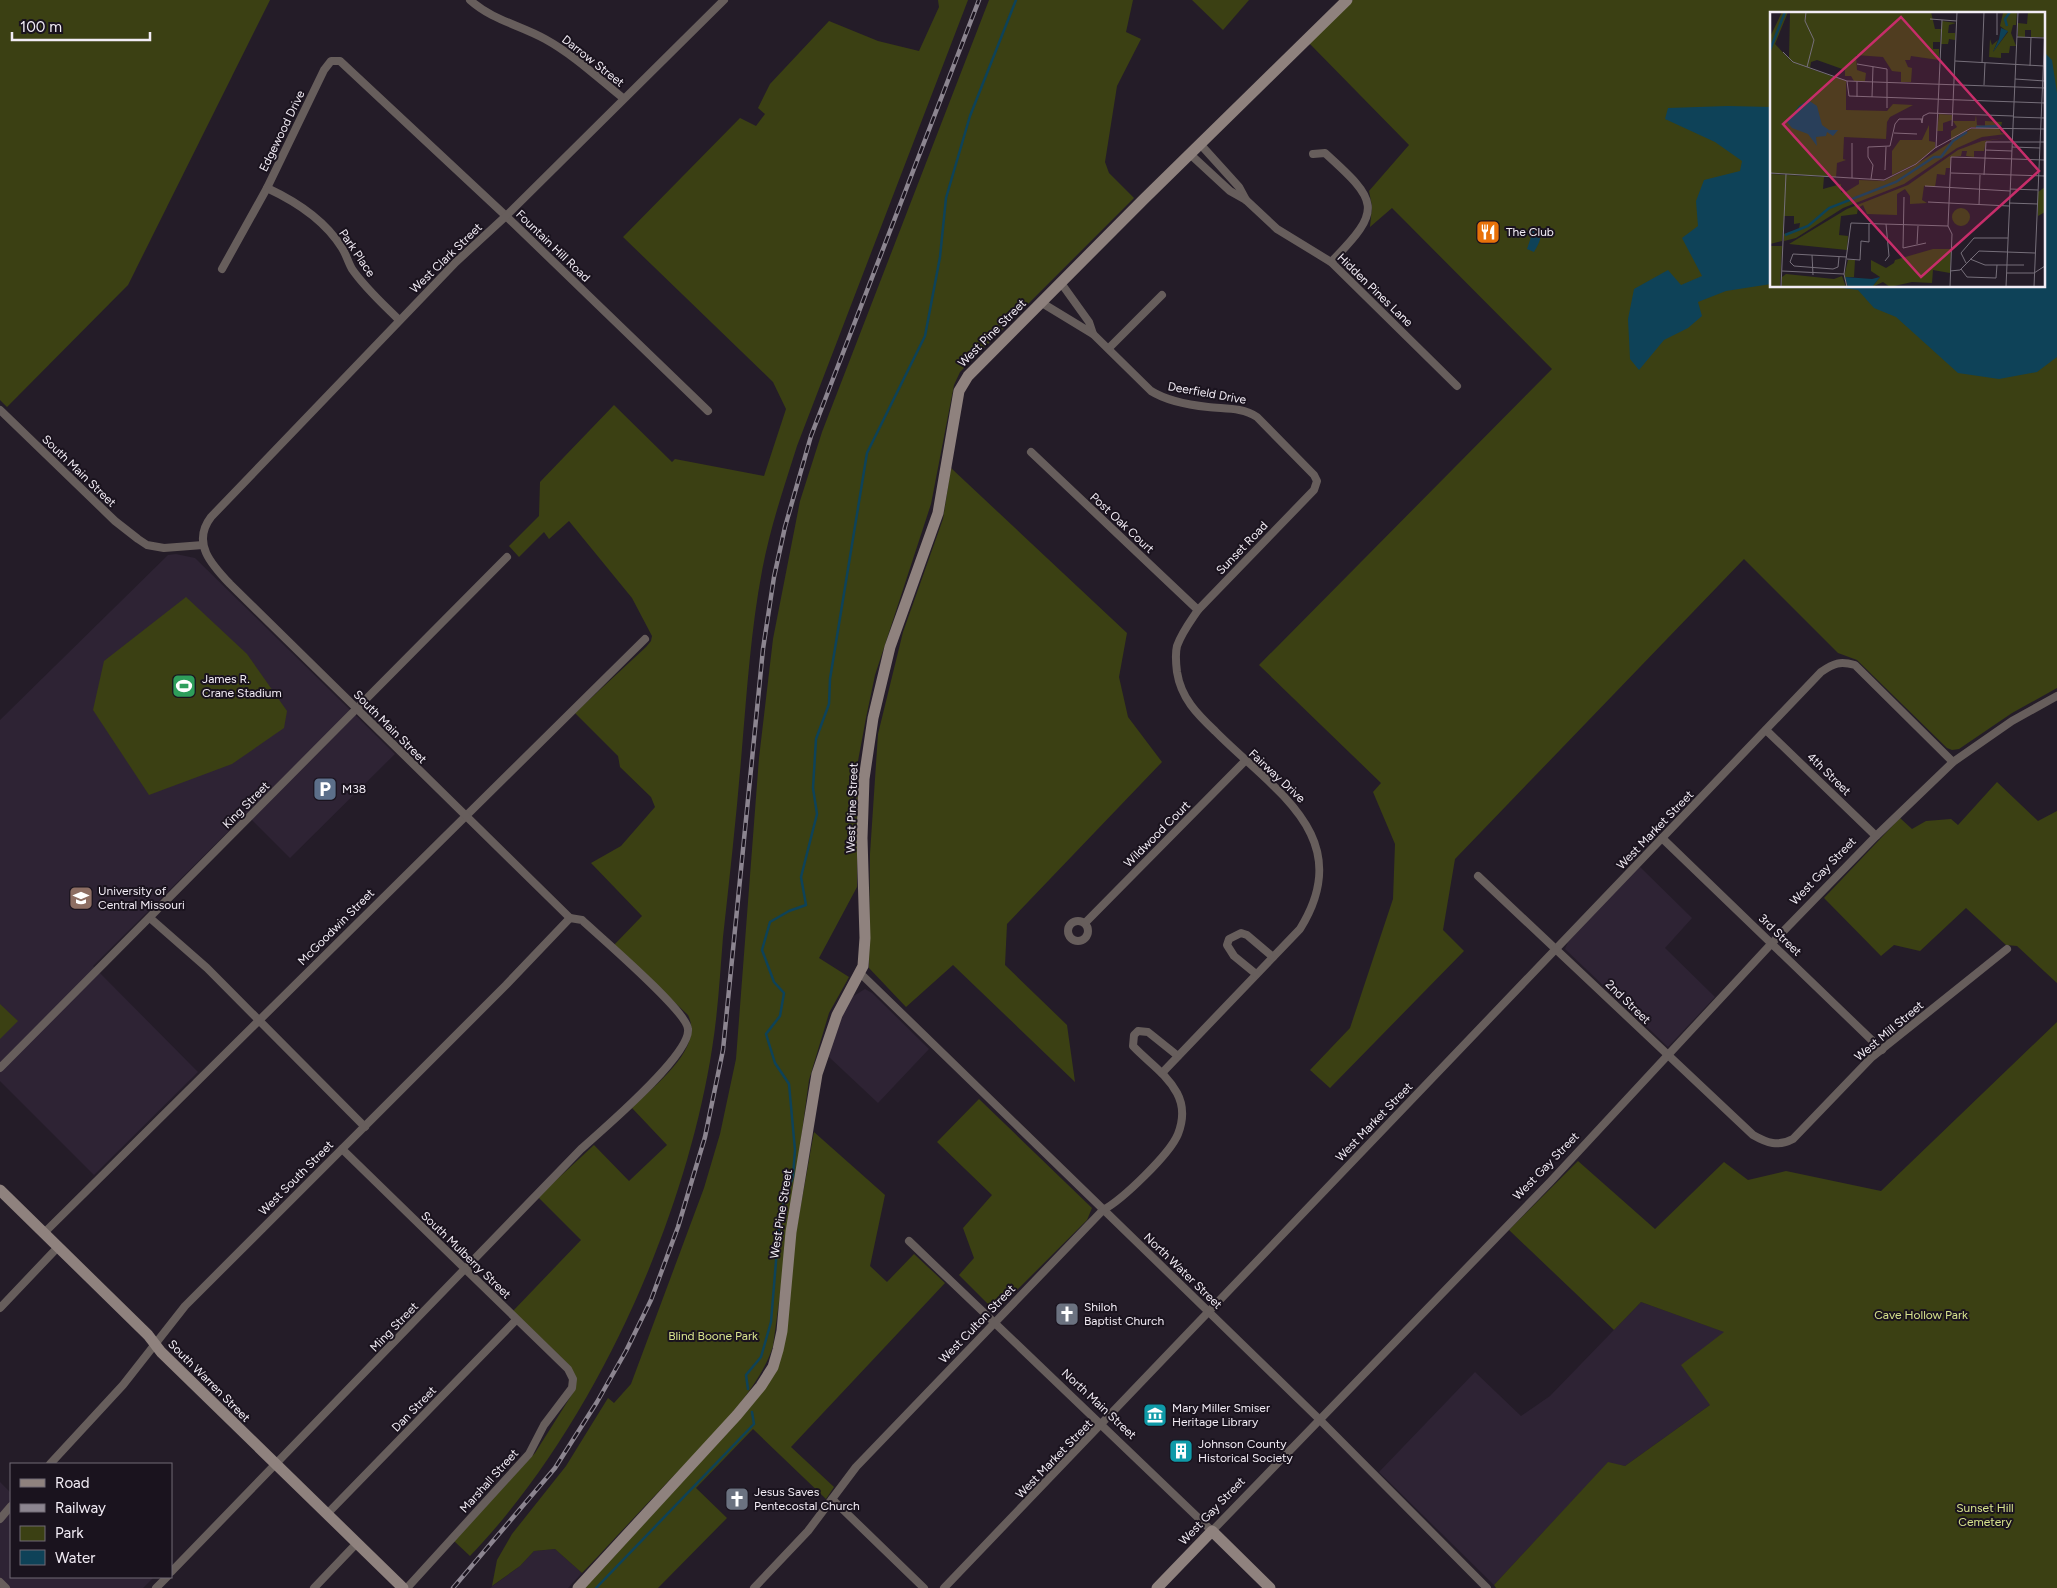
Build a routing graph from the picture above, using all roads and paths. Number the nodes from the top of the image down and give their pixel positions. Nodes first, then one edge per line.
1 (724, 0) edge
2 (1347, 0) edge
3 (472, 1) edge
4 (381, 98) joint
5 (623, 98) junction
6 (1201, 145) junction
7 (1313, 154) dead end
8 (1191, 155) junction
9 (267, 188) junction
10 (1246, 200) junction
11 (506, 216) junction
12 (1331, 262) junction
13 (222, 269) dead end
14 (1061, 283) junction
15 (1162, 296) dead end
16 (1042, 303) junction
17 (399, 320) junction
18 (1093, 334) junction
19 (1109, 348) junction
20 (1456, 386) dead end
21 (0, 410) edge
22 (708, 411) dead end
23 (1031, 452) dead end
24 (1302, 502) joint
25 (203, 545) junction
26 (507, 557) dead end
27 (1198, 610) junction
28 (645, 639) dead end
29 (2057, 696) edge
30 (356, 709) junction
31 (1766, 730) junction
32 (1245, 761) junction
33 (1952, 762) junction
34 (464, 816) junction
35 (1876, 836) junction
36 (1662, 838) junction
37 (1478, 876) dead end
38 (150, 918) junction
39 (570, 918) junction
40 (1085, 923) dead end
41 (1772, 943) junction
42 (1556, 949) junction
43 (2007, 949) dead end
44 (1273, 957) junction
45 (860, 973) junction
46 (1256, 974) junction
47 (258, 1020) junction
48 (1882, 1050) junction
49 (1178, 1056) junction
50 (1669, 1056) junction
51 (0, 1068) edge
52 (1162, 1072) junction
53 (635, 1099) joint
54 (365, 1126) junction
55 (1765, 1142) joint
56 (342, 1149) junction
57 (0, 1190) edge
58 (1103, 1210) junction
59 (44, 1233) junction
60 (909, 1241) dead end
61 (58, 1247) junction
62 (465, 1270) junction
63 (0, 1308) edge
64 (1208, 1310) junction
65 (516, 1320) junction
66 (995, 1321) junction
67 (154, 1345) junction
68 (573, 1379) joint
69 (1320, 1420) junction
70 (1103, 1424) junction
71 (51, 1463) edge
72 (276, 1465) junction
73 (832, 1499) junction
74 (10, 1507) edge
75 (327, 1514) junction
76 (0, 1519) edge
77 (1212, 1531) junction
78 (356, 1544) junction
79 (172, 1571) edge
80 (166, 1578) edge
81 (0, 1582) edge
82 (6, 1588) edge
83 (156, 1588) edge
84 (314, 1588) edge
85 (403, 1588) edge
86 (407, 1588) edge
87 (578, 1588) edge
88 (754, 1588) edge
89 (924, 1588) edge
90 (944, 1588) edge
91 (1156, 1588) edge
92 (1270, 1588) edge
93 (1487, 1588) edge

1 - 5 street, West Clark Street
2 - 6 street, West Pine Street
3 - 5 street, Darrow Street
4 - 9 street, Edgewood Drive
4 - 11 street, Fountain Hill Road
5 - 11 street, West Clark Street
6 - 8 street, West Pine Street
6 - 10 street, Hidden Pines Lane
7 - 12 street
8 - 10 street, Hidden Pines Lane
8 - 14 street, West Pine Street
9 - 13 street, Edgewood Drive
9 - 17 street, Park Place
10 - 12 street, Hidden Pines Lane
11 - 17 street, West Clark Street
11 - 22 street, Fountain Hill Road
12 - 20 street, Hidden Pines Lane
14 - 16 street, West Pine Street
14 - 18 street, Deerfield Drive
15 - 19 street
16 - 18 street, Deerfield Drive
16 - 45 street, West Pine Street
17 - 25 street, West Clark Street
18 - 19 street, Deerfield Drive
19 - 24 street, Deerfield Drive
21 - 25 street, South Main Street
23 - 27 street, Post Oak Court
24 - 27 street, Sunset Road
25 - 30 street, South Main Street
26 - 30 street, King Street
27 - 32 street, Fairway Drive
28 - 34 street, McGoodwin Street
29 - 33 street, West Gay Street
30 - 34 street, South Main Street
30 - 38 street, King Street
31 - 33 street, West Market Street
31 - 35 street, 4th Street
31 - 36 street, West Market Street
32 - 40 street, Wildwood Court
32 - 44 street, Fairway Drive
33 - 35 street, West Gay Street
34 - 39 street, South Main Street
34 - 47 street, McGoodwin Street
35 - 41 street, West Gay Street
36 - 41 street, 3rd Street
36 - 42 street, West Market Street
37 - 42 street, 2nd Street
38 - 47 street
38 - 51 street, King Street
39 - 53 street, South Main Street
39 - 54 street, West South Street
41 - 48 street, 3rd Street
41 - 50 street, West Gay Street
42 - 50 street, 2nd Street
42 - 64 street, West Market Street
43 - 48 street, West Mill Street
44 - 46 street, Fairway Drive
44 - 46 street
45 - 58 street, North Water Street
45 - 87 street, West Pine Street
46 - 49 street, Fairway Drive
47 - 54 street
47 - 59 street, McGoodwin Street
48 - 55 street, West Mill Street
49 - 52 street, Fairway Drive
49 - 52 street, West Culton Street
50 - 55 street, 2nd Street
50 - 69 street, West Gay Street
52 - 58 street, West Culton Street
53 - 62 street, Ming Street
54 - 56 street, West South Street
56 - 62 street, South Mulberry Street
56 - 67 street, West South Street
57 - 59 street, South Warren Street
58 - 64 street, North Water Street
58 - 66 street, West Culton Street
59 - 61 street, South Warren Street
60 - 66 street, North Main Street
61 - 63 street
61 - 67 street, South Warren Street
62 - 65 street, South Mulberry Street
62 - 72 street, Ming Street
64 - 69 street, North Water Street
64 - 70 street, West Market Street
65 - 68 street, South Mulberry Street
65 - 75 street, Dan Street
66 - 70 street, North Main Street
66 - 73 street, West Culton Street
67 - 71 street, West South Street
67 - 72 street, South Warren Street
68 - 86 street, Marshall Street
69 - 77 street, West Gay Street
69 - 93 street, North Water Street
70 - 77 street, North Main Street
70 - 90 street, West Market Street
72 - 75 street, South Warren Street
72 - 79 street, Ming Street
73 - 88 street, West Culton Street
73 - 89 street
74 - 76 street
75 - 78 street, South Warren Street
77 - 91 street, West Gay Street
77 - 92 street, North Main Street
78 - 84 street
78 - 85 street, South Warren Street
80 - 83 street
81 - 82 street

